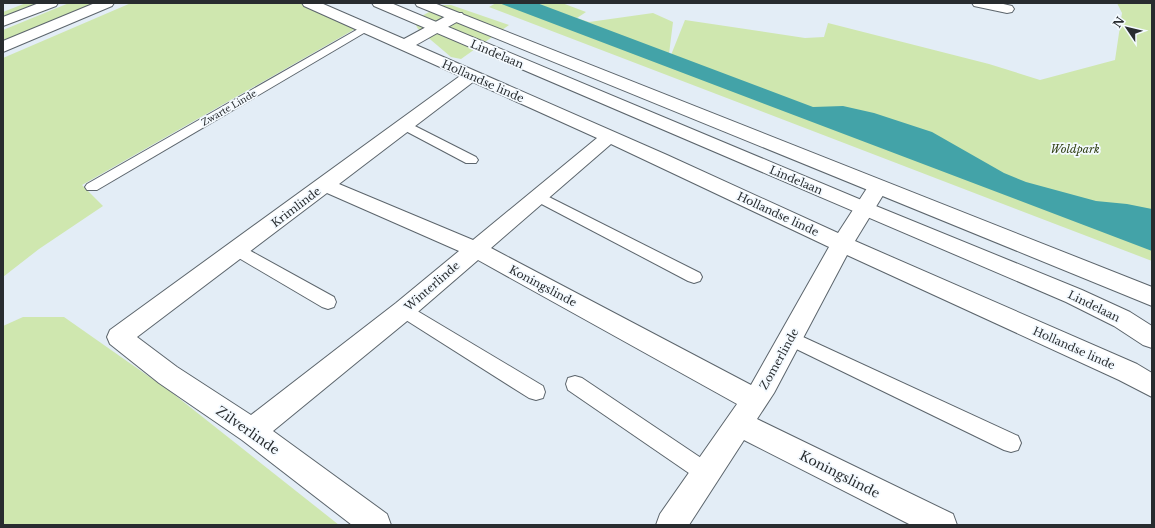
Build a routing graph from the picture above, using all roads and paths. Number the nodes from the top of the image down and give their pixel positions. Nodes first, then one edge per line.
1 (51, 3) edge
2 (107, 3) edge
3 (309, 3) edge
4 (379, 3) edge
5 (422, 3) edge
6 (979, 3) edge
7 (1006, 11) edge
8 (457, 16) junction
9 (3, 22) edge
10 (365, 28) junction
11 (436, 28) junction
12 (403, 46) junction
13 (3, 47) edge
14 (471, 76) junction
15 (404, 125) junction
16 (609, 137) junction
17 (471, 160) dead end
18 (325, 185) junction
19 (92, 187) dead end
20 (878, 187) junction
21 (537, 196) junction
22 (864, 209) junction
23 (842, 244) junction
24 (475, 249) junction
25 (238, 250) junction
26 (694, 277) dead end
27 (1152, 297) edge
28 (328, 302) dead end
29 (404, 310) junction
30 (119, 337) joint
31 (790, 338) junction
32 (1152, 338) edge
33 (575, 384) dead end
34 (1152, 386) edge
35 (536, 392) dead end
36 (755, 400) junction
37 (739, 424) junction
38 (252, 431) junction
39 (1011, 443) dead end
40 (706, 472) junction
41 (376, 525) edge
42 (671, 525) edge
43 (942, 525) edge

1 - 9 street
2 - 13 street
3 - 10 street, Hollandse linde
4 - 11 street, Lindelaan
5 - 8 street, Lindelaan
6 - 7 street
8 - 11 street
8 - 20 street, Lindelaan
10 - 12 street, Hollandse linde
10 - 19 lane, Zwarte Linde
11 - 12 street
11 - 22 street, Lindelaan
12 - 14 street, Hollandse linde
14 - 15 street, Krimlinde
14 - 16 street, Hollandse linde
15 - 17 lane
15 - 18 street, Krimlinde
16 - 21 street, Winterlinde
16 - 23 street, Hollandse linde
18 - 24 street, Koningslinde
18 - 25 street, Krimlinde
20 - 22 street, Zomerlinde
20 - 27 street, Lindelaan
21 - 24 street, Winterlinde
21 - 26 lane
22 - 23 street, Zomerlinde
22 - 32 street, Lindelaan
23 - 31 street, Zomerlinde
23 - 34 street, Hollandse linde
24 - 29 street, Winterlinde
24 - 36 street, Koningslinde
25 - 28 lane
25 - 30 street, Krimlinde
29 - 35 lane
29 - 38 street, Winterlinde
30 - 38 street, Zilverlinde
31 - 36 street, Zomerlinde
31 - 39 lane
33 - 40 lane
36 - 37 street, Zomerlinde
37 - 40 street, Zomerlinde
37 - 43 street, Koningslinde
38 - 41 street, Zilverlinde
40 - 42 street, Zomerlinde

